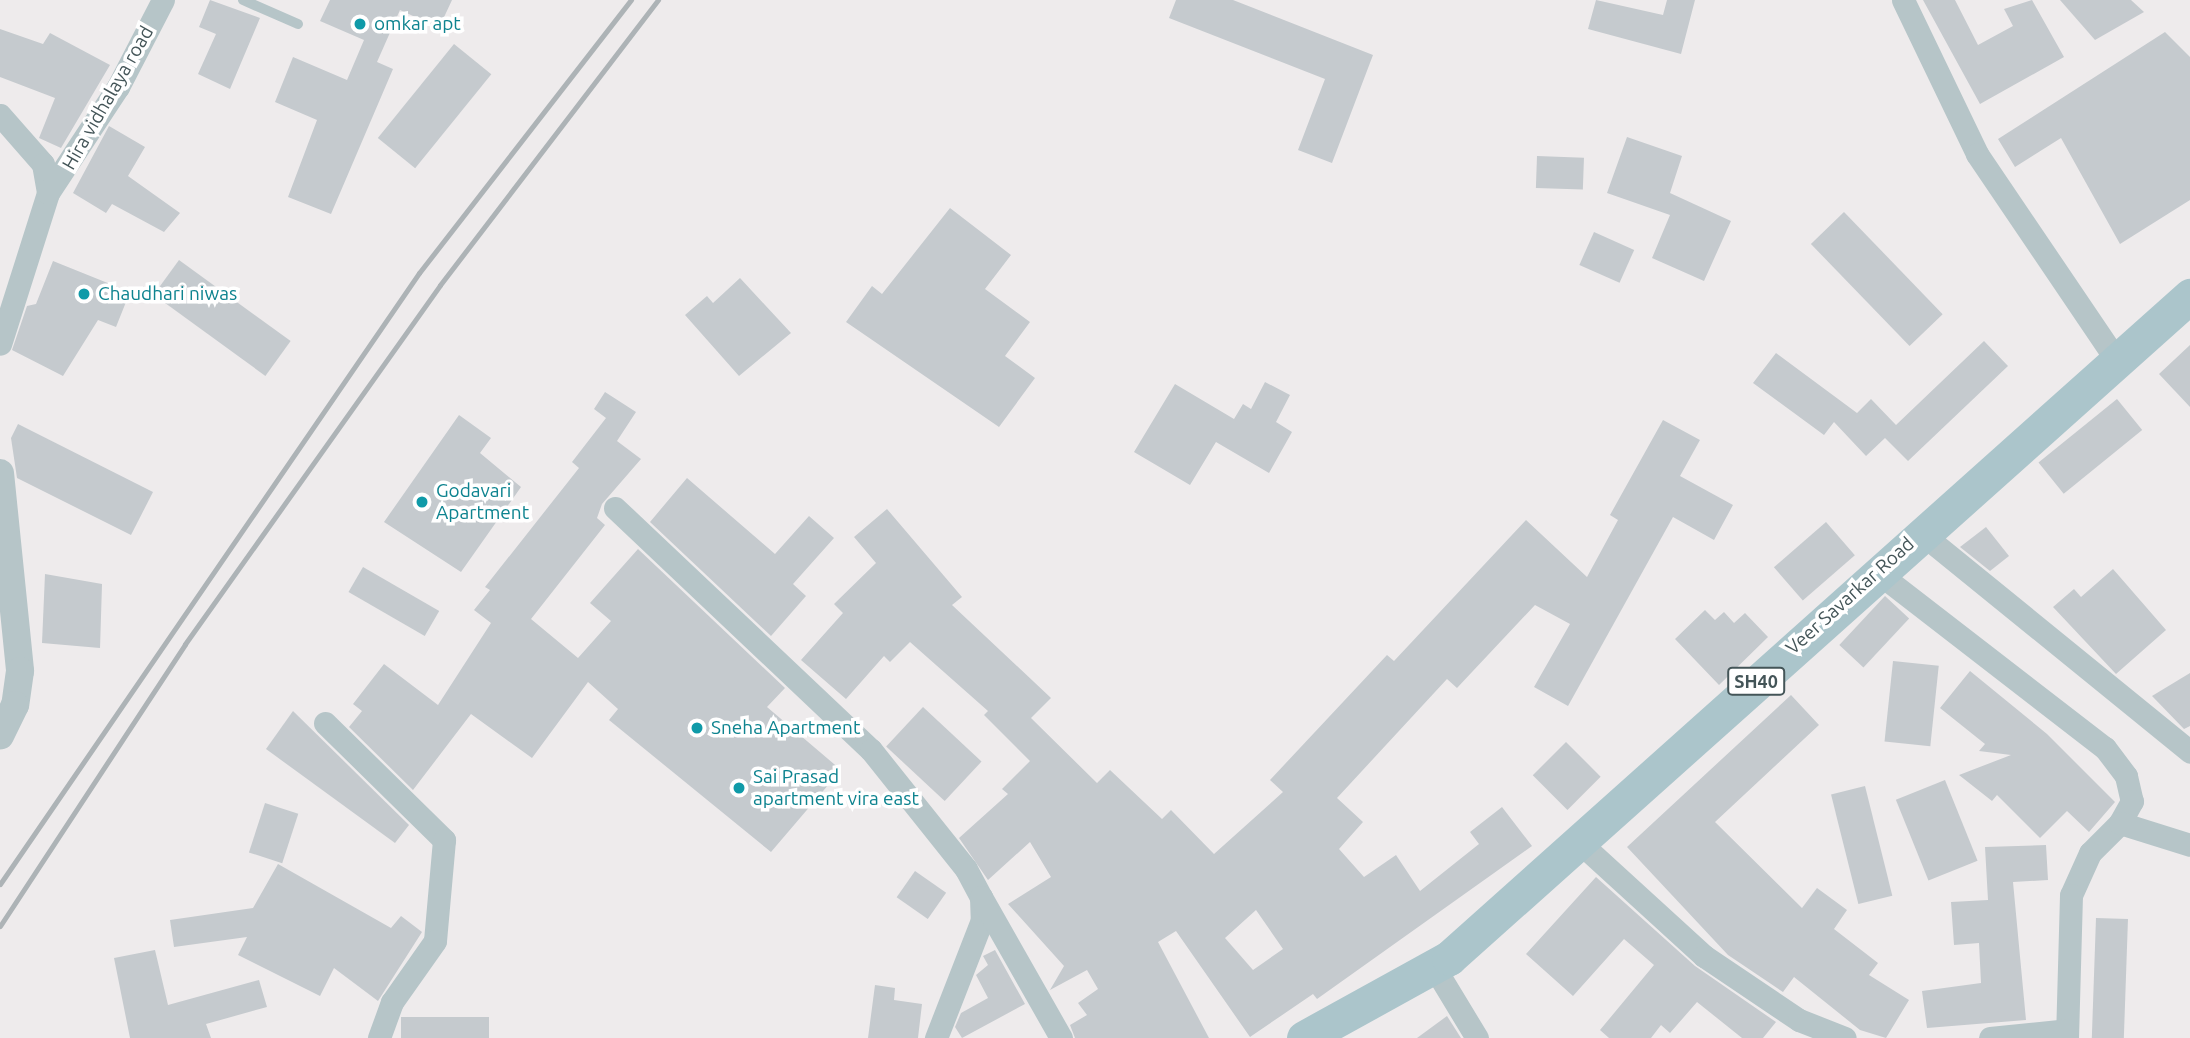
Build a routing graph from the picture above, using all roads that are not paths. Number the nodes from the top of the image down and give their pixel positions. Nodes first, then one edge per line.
1 (163, 0) edge
2 (243, 0) edge
3 (1903, 0) edge
4 (298, 24) dead end
5 (0, 115) edge
6 (48, 193) junction
7 (2190, 296) edge
8 (0, 344) edge
9 (2115, 358) junction
10 (0, 473) edge
11 (615, 508) dead end
12 (1921, 533) junction
13 (1877, 572) junction
14 (325, 723) dead end
15 (0, 736) edge
16 (2190, 752) edge
17 (2120, 823) junction
18 (1578, 841) junction
19 (2190, 845) edge
20 (981, 897) junction
21 (1434, 967) junction
22 (2067, 1034) edge
23 (379, 1038) edge
24 (936, 1038) edge
25 (1061, 1038) edge
26 (1304, 1038) edge
27 (1477, 1038) edge
28 (1845, 1038) edge
29 (1990, 1038) edge

1 - 6 street, Hira vidhalaya road
2 - 4 lane
3 - 9 street
5 - 6 street
6 - 8 street, Hira vidhalaya road
7 - 9 main road, Veer Savarkar Road / SH40
9 - 12 main road, Veer Savarkar Road / SH40
10 - 15 street
11 - 20 street
12 - 13 main road, Veer Savarkar Road / SH40
12 - 16 street
13 - 17 street
13 - 18 main road, Veer Savarkar Road / SH40
14 - 23 street
17 - 19 street
17 - 22 street
18 - 21 main road, Veer Savarkar Road / SH40
18 - 28 street
20 - 24 street
20 - 25 street
21 - 26 main road, Veer Savarkar Road / SH40
21 - 27 street
22 - 29 street

